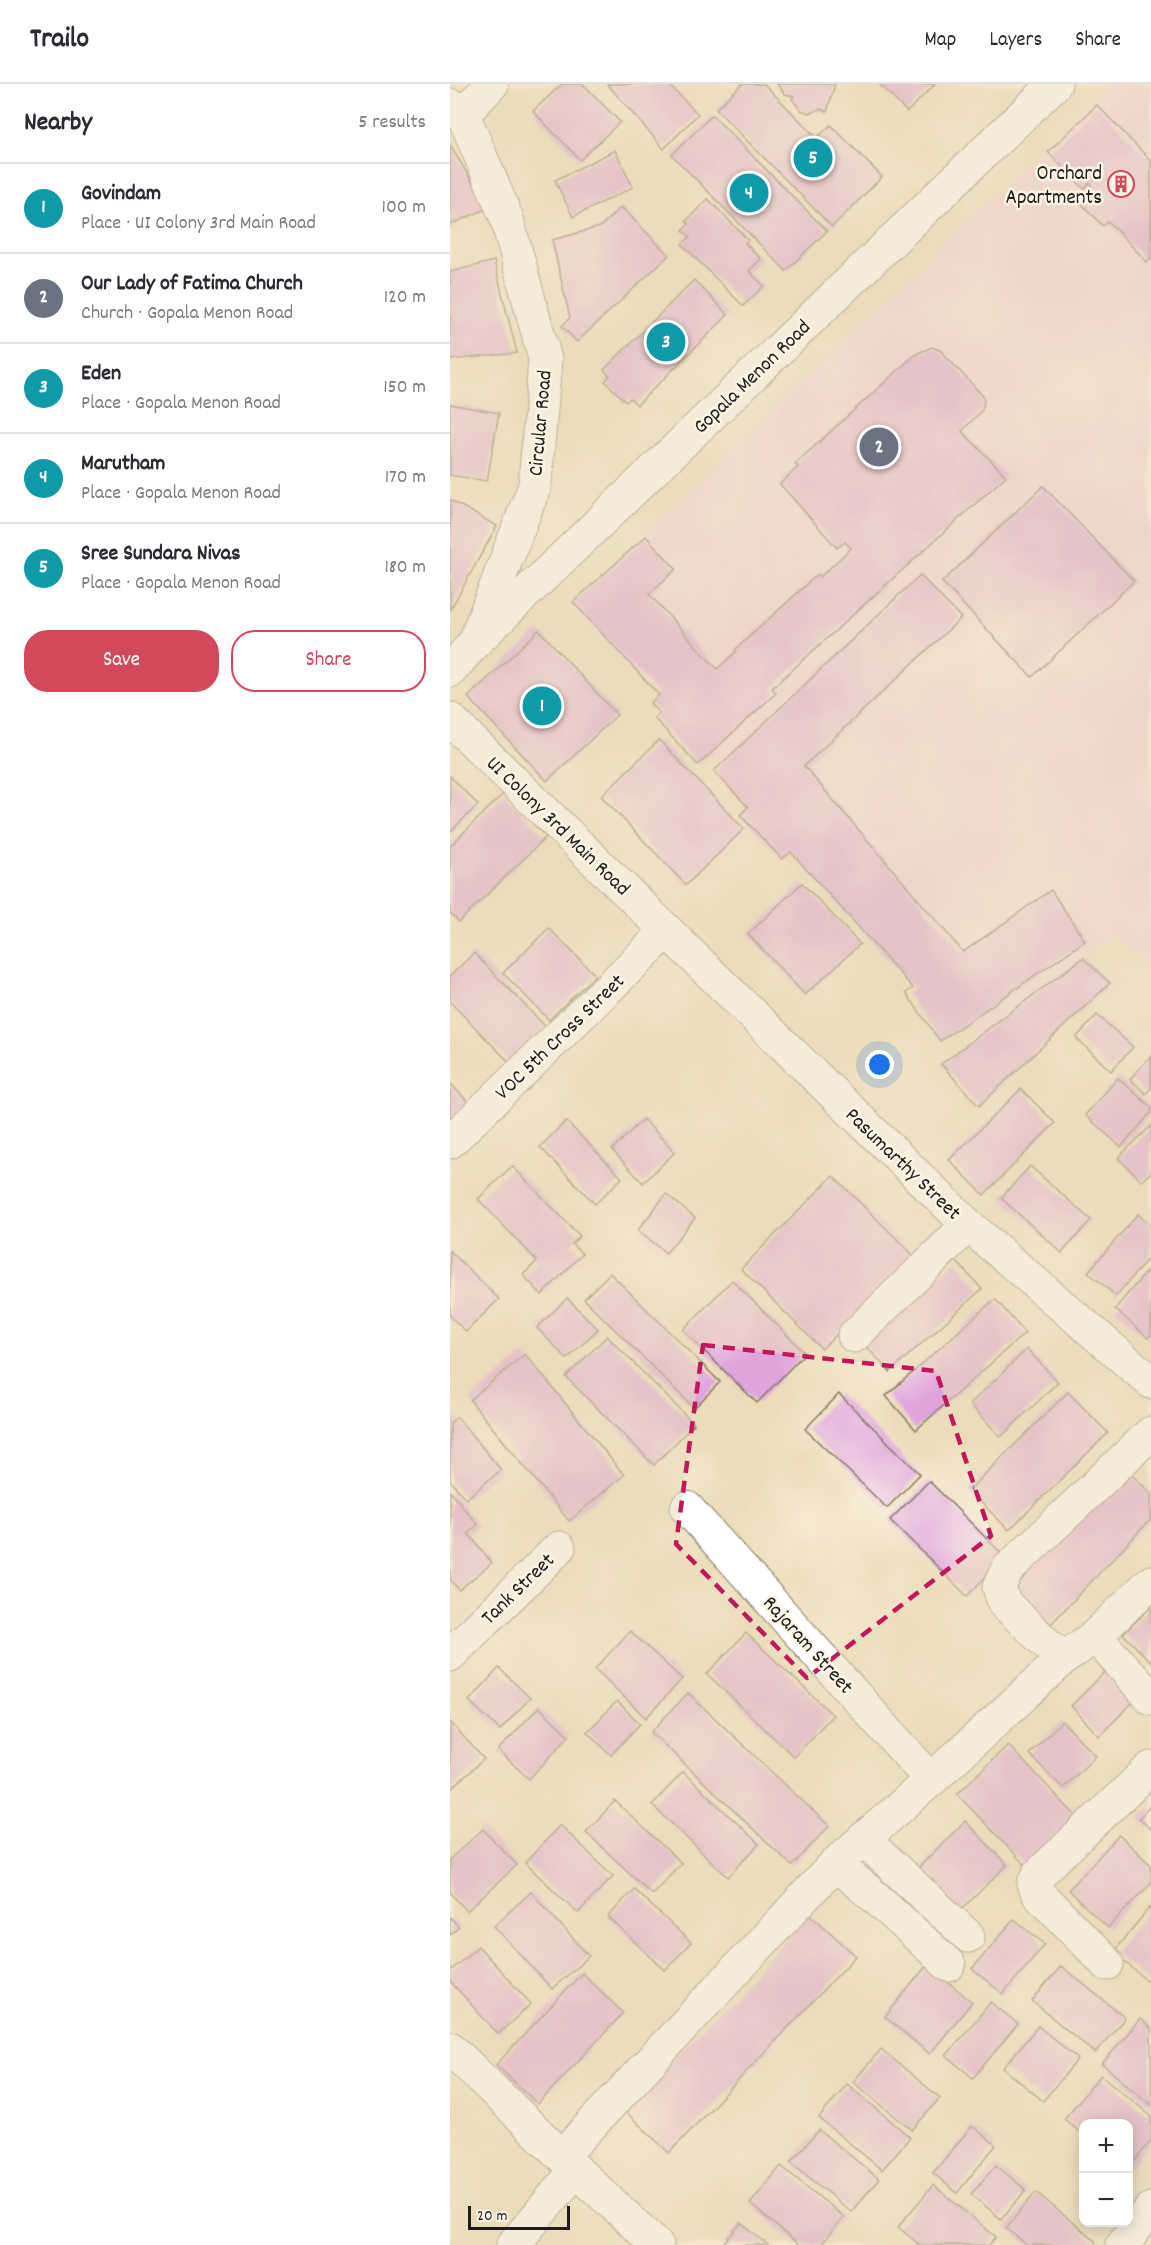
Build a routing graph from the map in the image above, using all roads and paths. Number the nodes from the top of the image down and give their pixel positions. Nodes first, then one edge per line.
1 (492, 84) edge
2 (1055, 84) edge
3 (456, 110) edge
4 (474, 643) junction
5 (450, 671) edge
6 (450, 719) edge
7 (667, 931) junction
8 (450, 1142) edge
9 (968, 1225) junction
10 (854, 1336) dead end
11 (1151, 1382) edge
12 (1151, 1433) edge
13 (687, 1508) dead end
14 (559, 1548) dead end
15 (1151, 1582) edge
16 (1095, 1636) junction
17 (450, 1654) edge
18 (1063, 1659) junction
19 (1151, 1698) edge
20 (1151, 1768) edge
21 (931, 1780) junction
22 (863, 1839) junction
23 (835, 1864) junction
24 (968, 1936) dead end
25 (949, 1965) dead end
26 (1107, 1965) dead end
27 (450, 2048) edge
28 (569, 2163) junction
29 (1151, 2209) edge
30 (513, 2245) edge
31 (657, 2245) edge
32 (1122, 2245) edge

1 - 3 street
2 - 4 street, Gopala Menon Road
3 - 4 street, Circular Road
4 - 5 street, Gopala Menon Road
6 - 7 street, UI Colony 3rd Main Road
7 - 8 street, VOC 5th Cross Street
7 - 9 street, Pasumarthy Street
9 - 10 street
9 - 11 street, Pasumarthy Street
12 - 18 street
13 - 21 street, Rajaram Street
14 - 17 street, Tank Street
15 - 16 street
16 - 18 street
16 - 19 street
18 - 21 street
20 - 26 street
21 - 22 street
22 - 23 street
22 - 24 street
23 - 25 street
23 - 28 street
27 - 28 street
28 - 30 street
28 - 31 street
29 - 32 street

